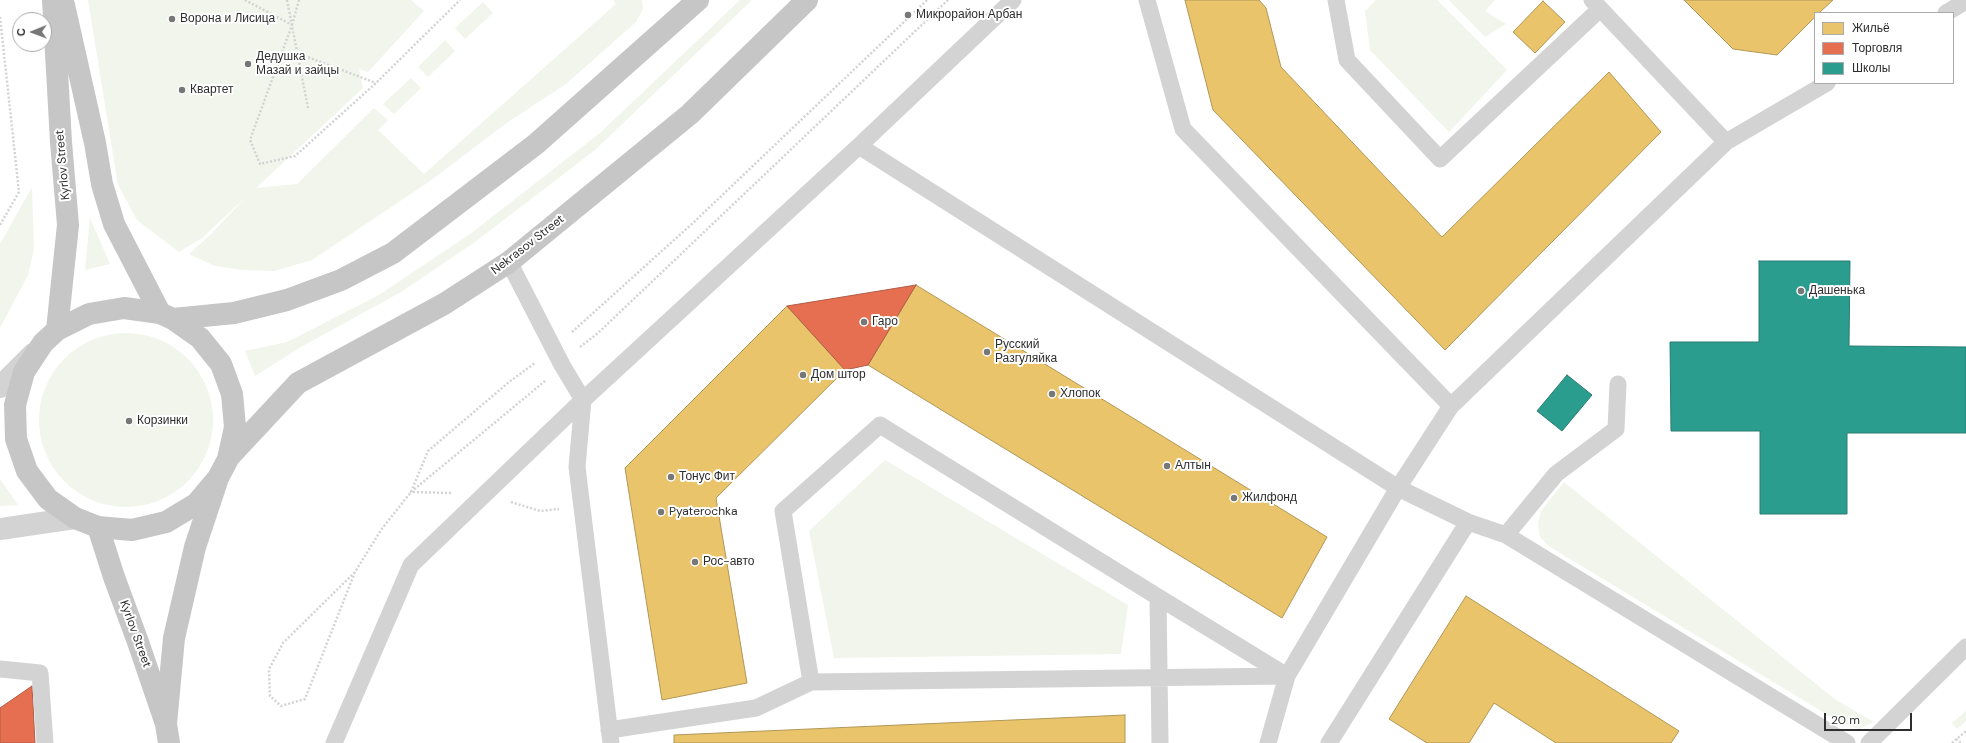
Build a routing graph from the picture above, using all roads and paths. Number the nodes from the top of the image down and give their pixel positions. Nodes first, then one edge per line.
1 (53, 0) edge
2 (63, 0) edge
3 (245, 0) edge
4 (286, 0) edge
5 (299, 0) edge
6 (460, 0) edge
7 (807, 0) edge
8 (927, 0) edge
9 (948, 0) edge
10 (1013, 0) edge
11 (1147, 0) edge
12 (1336, 0) edge
13 (1966, 1) edge
14 (692, 2) edge
15 (1596, 4) edge
16 (1948, 12) edge
17 (0, 17) edge
18 (292, 26) junction
19 (1, 40) edge
20 (298, 53) junction
21 (376, 83) junction
22 (1825, 84) edge
23 (308, 108) dead end
24 (1726, 142) junction
25 (859, 146) junction
26 (0, 225) edge
27 (509, 262) junction
28 (166, 316) junction
29 (50, 337) junction
30 (554, 349) junction
31 (562, 366) junction
32 (1618, 384) dead end
33 (0, 387) edge
34 (583, 400) junction
35 (1451, 406) junction
36 (228, 459) junction
37 (218, 478) junction
38 (1398, 488) junction
39 (411, 492) junction
40 (484, 495) junction
41 (581, 507) junction
42 (75, 518) junction
43 (1468, 522) junction
44 (98, 527) junction
45 (0, 529) edge
46 (1506, 535) junction
47 (355, 572) junction
48 (1158, 597) junction
49 (1966, 647) edge
50 (0, 669) edge
51 (1287, 676) junction
52 (1159, 678) junction
53 (812, 682) junction
54 (1966, 731) edge
55 (168, 734) edge
56 (610, 736) edge
57 (1956, 739) junction
58 (45, 743) edge
59 (334, 743) edge
60 (1160, 743) edge
61 (1268, 743) edge
62 (1329, 743) edge
63 (1847, 743) edge
64 (1869, 743) edge
65 (1952, 743) edge
66 (1961, 743) edge

1 - 29 main road, Kyrlov Street
2 - 28 main road
3 - 18 path
4 - 18 path
5 - 18 path
6 - 21 path
7 - 27 main road, Nekrasov Street
8 - 30 path
9 - 31 path
10 - 25 lane
11 - 35 lane
12 - 15 lane
13 - 16 lane
14 - 28 main road
15 - 24 lane
17 - 19 path
18 - 20 path
18 - 21 path
19 - 26 path
20 - 21 path
20 - 23 path
22 - 24 lane
24 - 35 lane
25 - 34 lane
25 - 38 lane
27 - 30 lane
27 - 36 main road, Nekrasov Street
28 - 29 main road
28 - 36 main road
29 - 33 street
29 - 42 main road
30 - 31 lane
30 - 39 path
31 - 34 lane
31 - 39 path
32 - 46 lane
34 - 40 lane
34 - 41 lane
35 - 38 lane
36 - 37 main road
37 - 44 main road
37 - 55 main road
38 - 43 lane
38 - 51 lane
39 - 40 path
39 - 47 path
40 - 41 path
40 - 59 lane
41 - 56 lane
42 - 44 main road
42 - 45 street
43 - 46 lane
43 - 62 lane
44 - 55 main road, Kyrlov Street
46 - 63 lane
47 - 47 path
48 - 51 lane
48 - 52 lane
48 - 53 lane
49 - 64 lane
50 - 58 lane
51 - 52 lane
51 - 61 lane
52 - 53 lane
52 - 60 lane
53 - 56 lane
54 - 57 path
57 - 65 path
57 - 66 path

